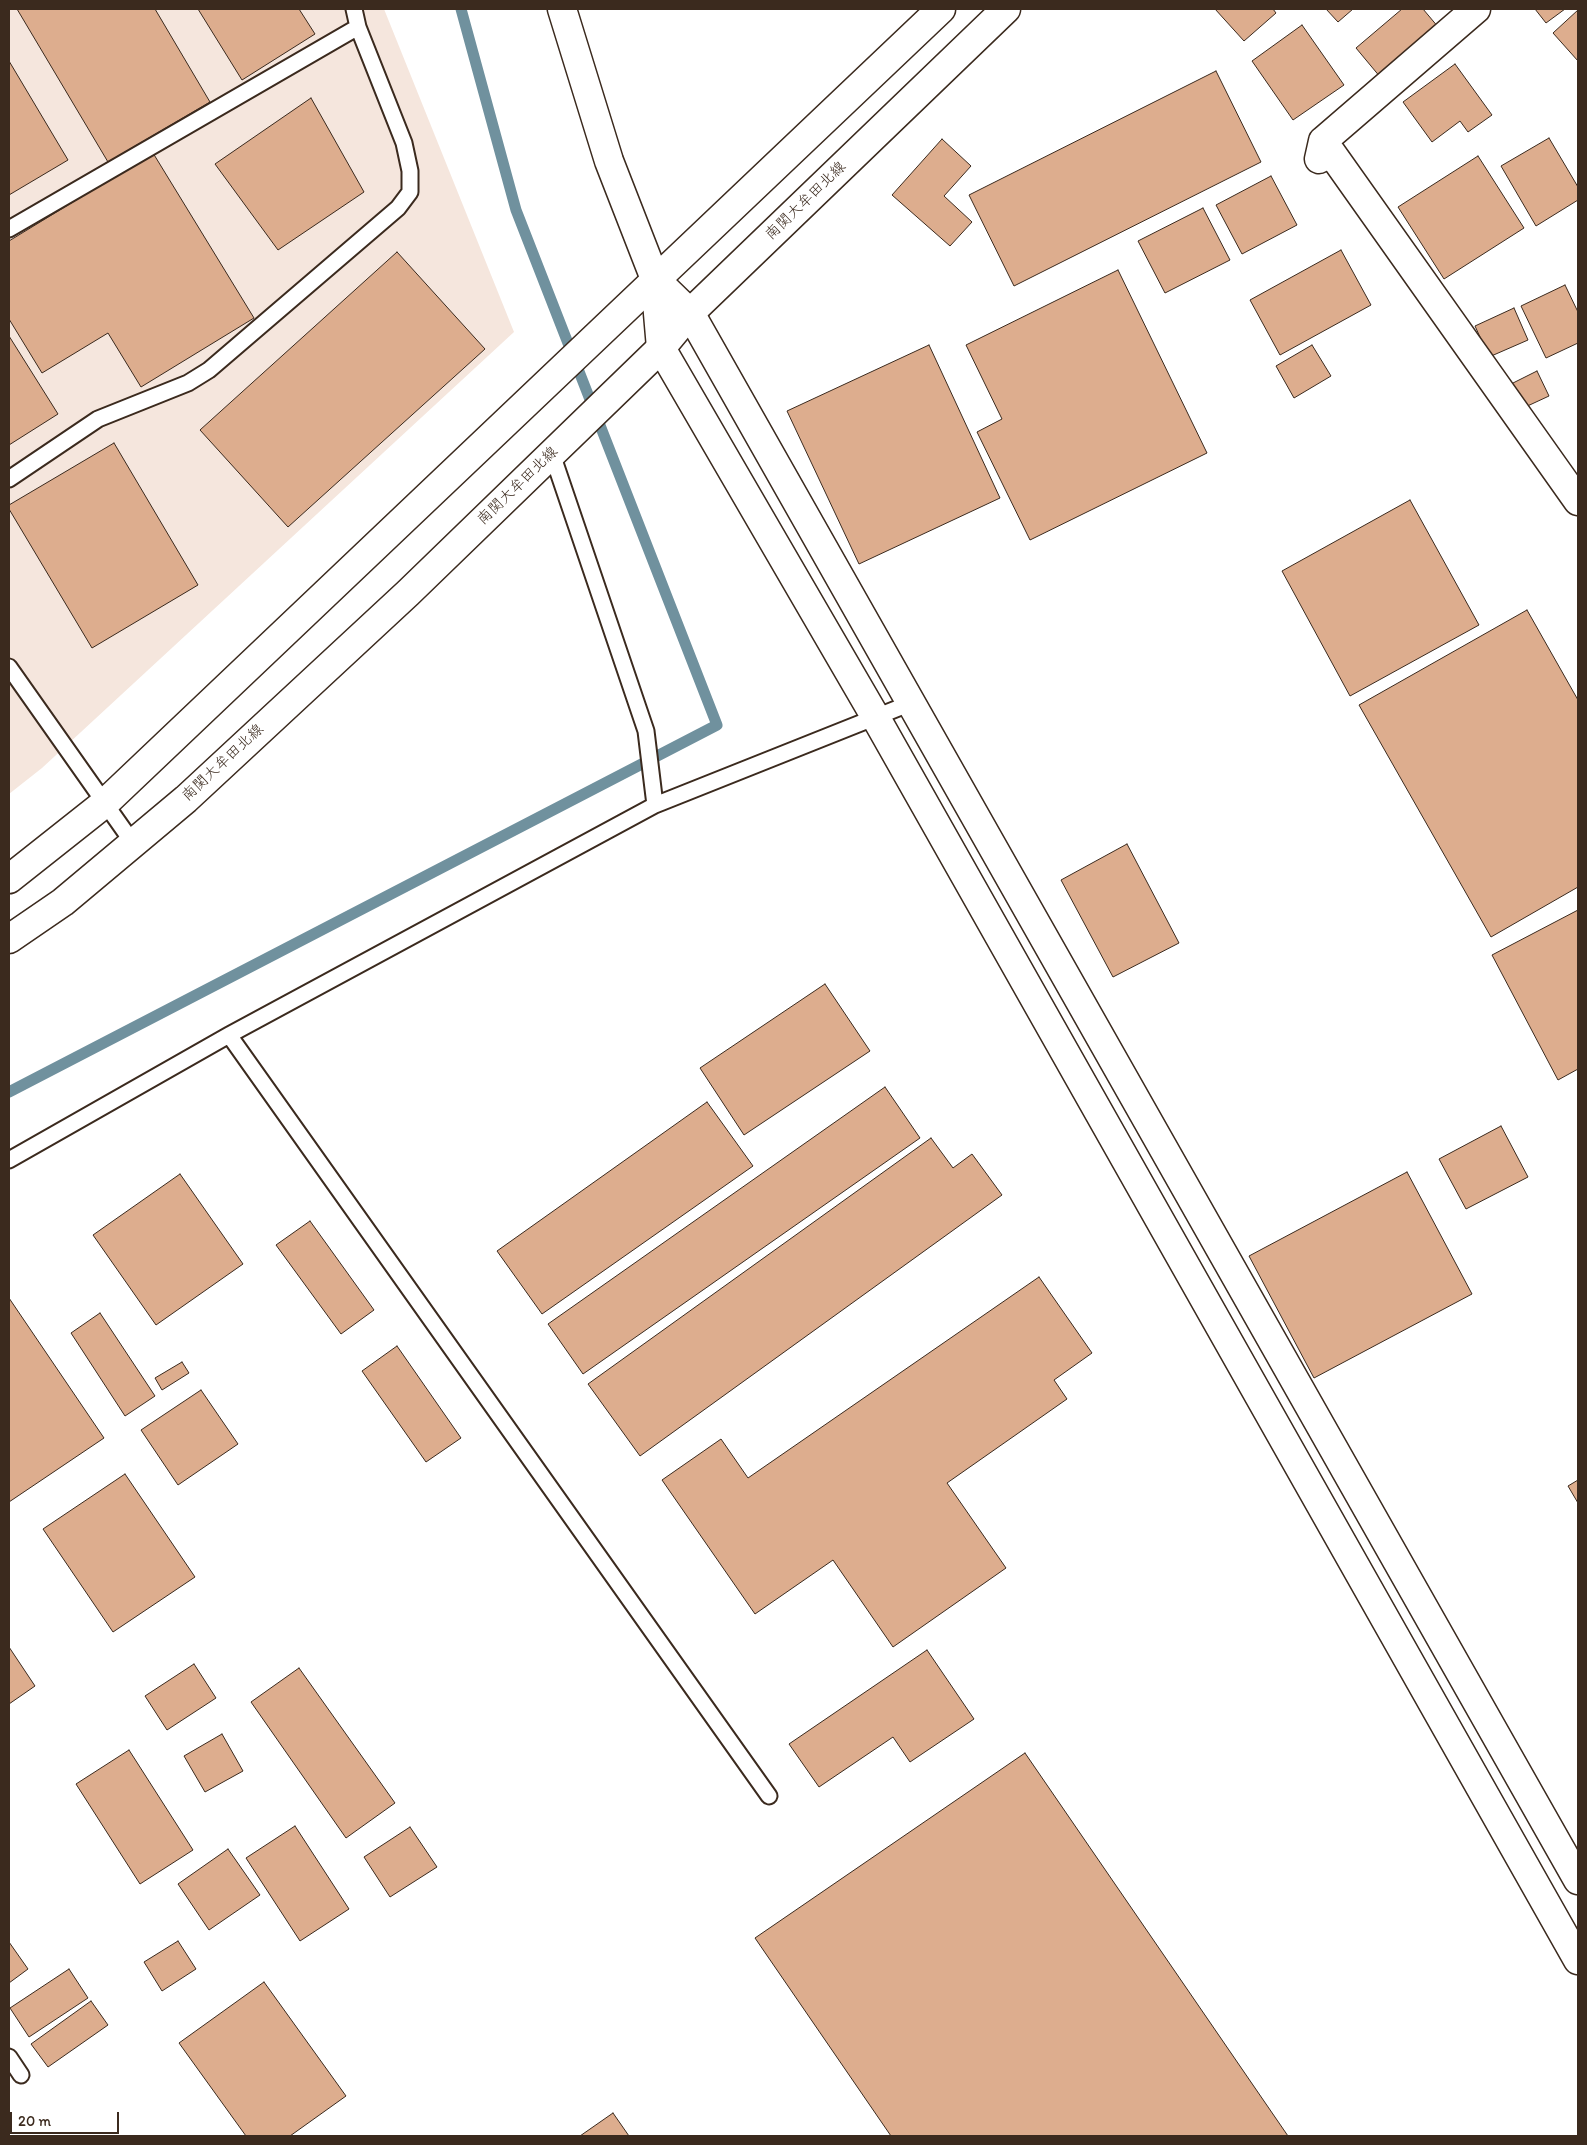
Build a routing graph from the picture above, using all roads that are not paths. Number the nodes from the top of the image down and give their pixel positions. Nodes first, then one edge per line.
1 (354, 9) edge
2 (562, 9) edge
3 (941, 9) edge
4 (1006, 9) edge
5 (1476, 9) edge
6 (358, 27) junction
7 (9, 229) edge
8 (655, 279) junction
9 (690, 313) junction
10 (661, 348) junction
11 (552, 454) junction
12 (9, 479) edge
13 (1578, 501) edge
14 (9, 667) edge
15 (911, 703) junction
16 (876, 718) junction
17 (105, 803) junction
18 (655, 805) junction
19 (133, 843) junction
20 (9, 879) edge
21 (9, 939) edge
22 (229, 1035) junction
23 (9, 1160) edge
24 (769, 1796) dead end
25 (1578, 1880) edge
26 (1578, 1960) edge
27 (9, 2057) edge
28 (21, 2075) dead end

1 - 6 lane
2 - 8 street
3 - 8 street
4 - 9 street, 南関大牟田北線
5 - 13 street
6 - 7 lane
6 - 12 lane
8 - 9 street
8 - 10 street
8 - 17 street
9 - 10 street, 南関大牟田北線
9 - 15 street
10 - 11 street, 南関大牟田北線
10 - 16 street
11 - 18 lane
11 - 19 street, 南関大牟田北線
14 - 17 lane
15 - 16 lane
15 - 25 street
16 - 18 lane
16 - 26 street
17 - 19 lane
17 - 20 street
18 - 22 lane
19 - 21 street, 南関大牟田北線
22 - 23 lane
22 - 24 lane
27 - 28 lane

